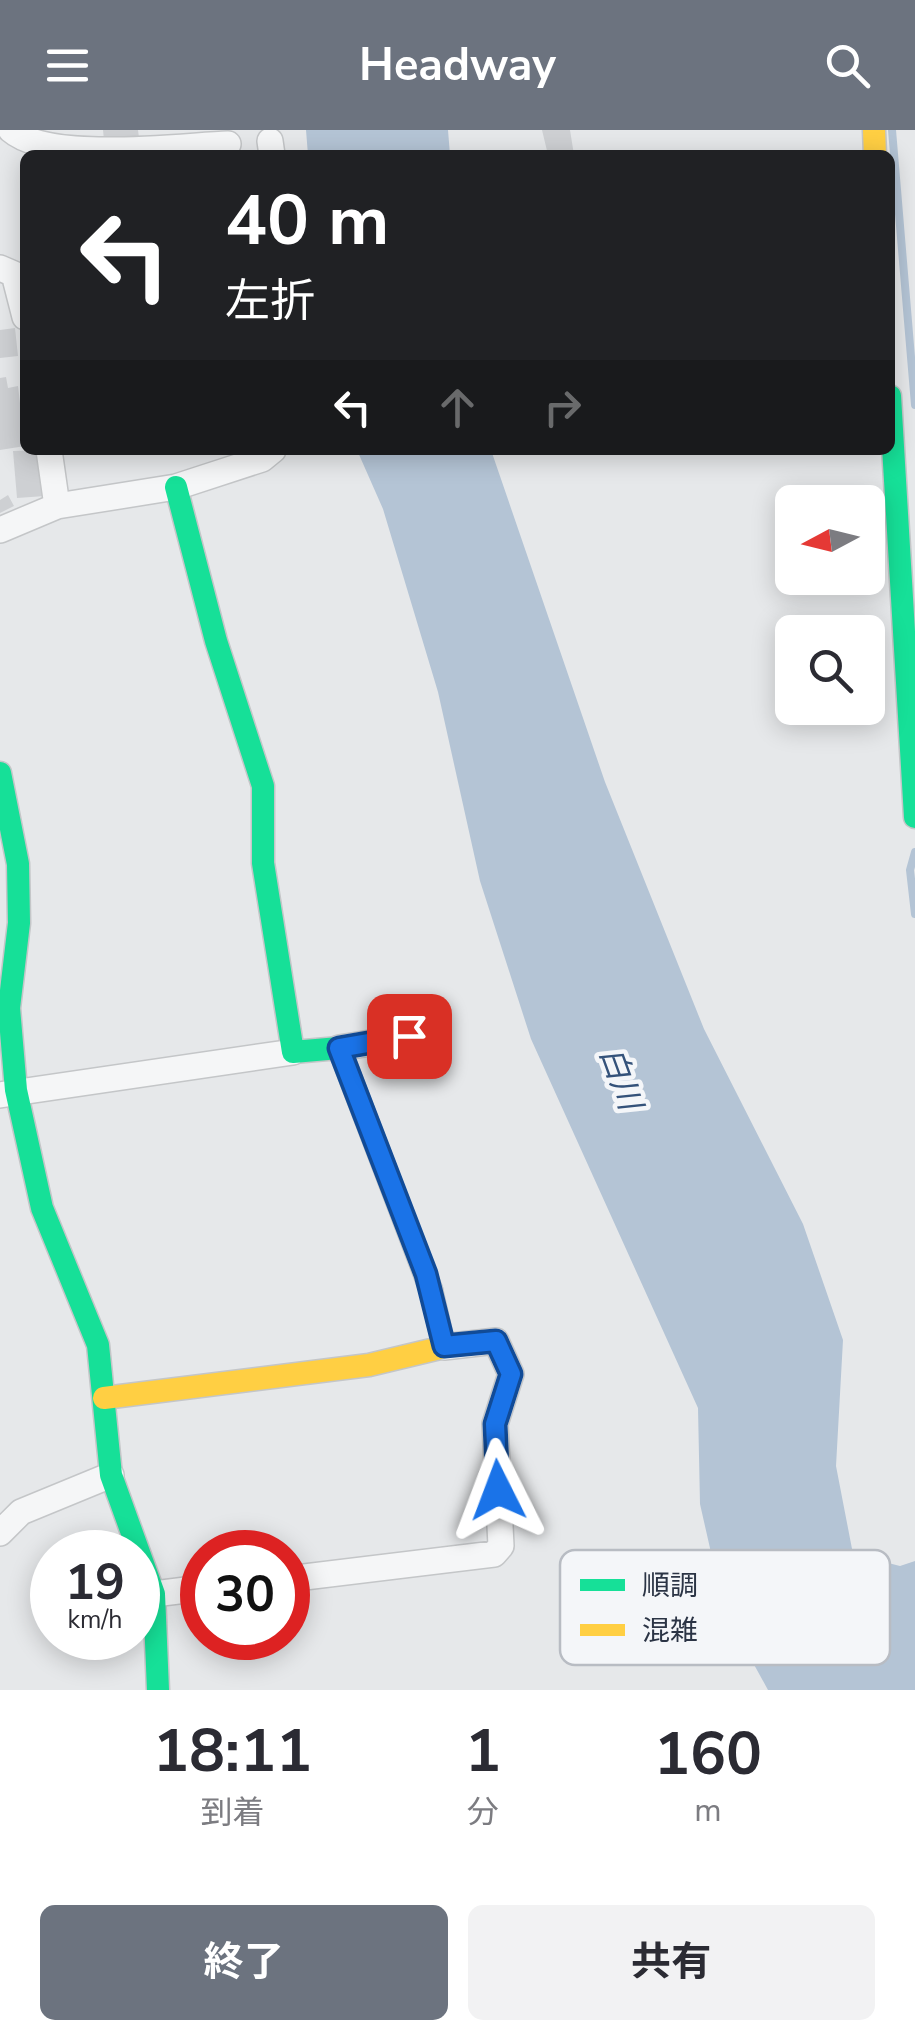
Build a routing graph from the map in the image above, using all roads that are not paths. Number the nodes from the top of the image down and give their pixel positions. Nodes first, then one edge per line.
1 (11, 130) edge
2 (228, 144) dead end
3 (0, 268) edge
4 (20, 297) edge
5 (51, 455) edge
6 (267, 455) edge
7 (893, 455) edge
8 (176, 486) junction
9 (57, 506) junction
10 (0, 530) edge
11 (0, 773) edge
12 (915, 818) edge
13 (9, 866) edge
14 (409, 1036) dead end
15 (339, 1048) junction
16 (293, 1052) junction
17 (8, 1093) edge
18 (444, 1346) junction
19 (104, 1398) junction
20 (111, 1475) junction
21 (131, 1530) edge
22 (0, 1533) edge
23 (310, 1577) edge
24 (157, 1660) edge
25 (158, 1690) edge

1 - 2 street
3 - 4 street
5 - 9 street
6 - 8 street
7 - 12 street
8 - 9 street
8 - 16 street
9 - 10 street
11 - 13 street
13 - 17 street
14 - 15 street
15 - 16 street
15 - 18 street
16 - 17 street
17 - 19 street
18 - 19 street
18 - 23 street
19 - 20 street
20 - 21 street
20 - 22 street
24 - 25 street

